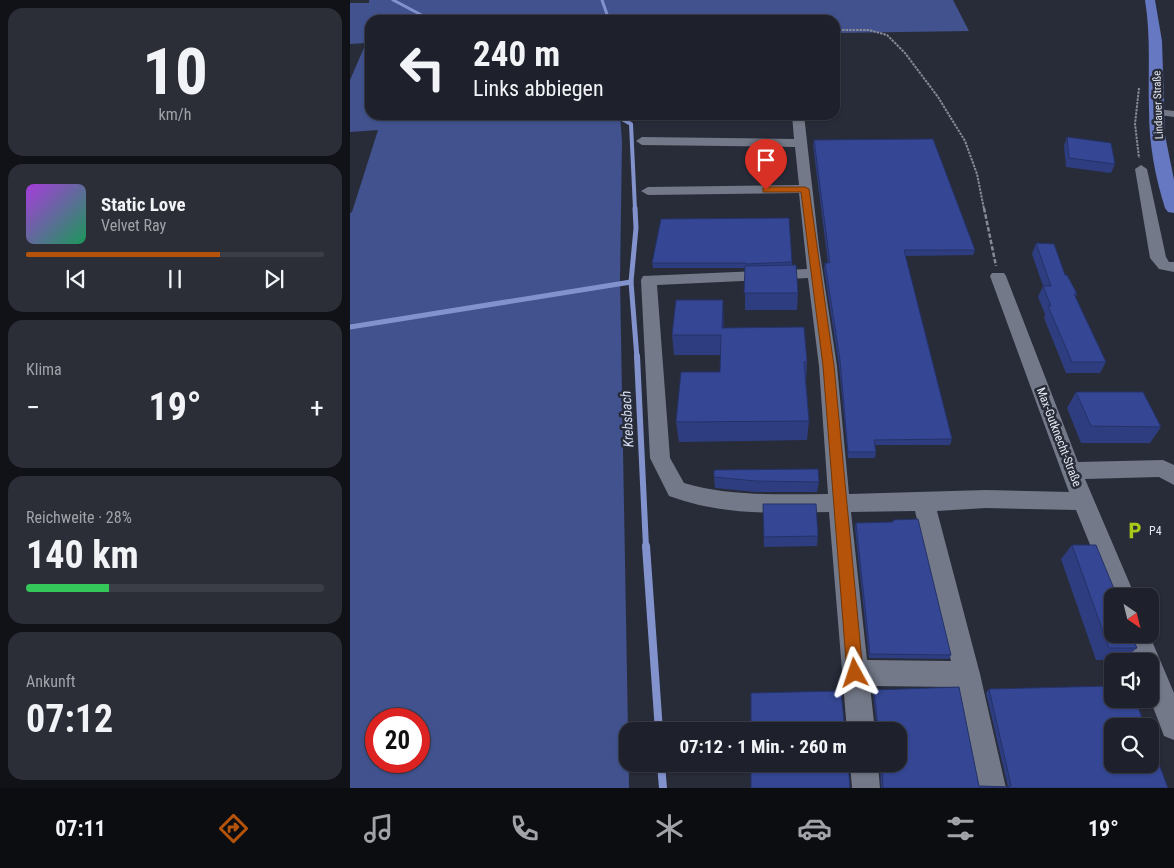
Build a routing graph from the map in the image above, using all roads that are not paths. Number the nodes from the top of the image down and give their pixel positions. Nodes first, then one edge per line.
1 (1150, 0) edge
2 (1156, 112) junction
3 (1174, 114) edge
4 (799, 120) edge
5 (642, 140) dead end
6 (801, 143) junction
7 (1141, 170) dead end
8 (805, 189) junction
9 (648, 191) dead end
10 (1174, 208) edge
11 (1174, 267) edge
12 (817, 273) junction
13 (998, 276) road end
14 (1072, 471) junction
15 (1174, 476) edge
16 (1084, 501) junction
17 (839, 502) junction
18 (924, 502) junction
19 (1120, 588) edge
20 (855, 673) junction
21 (967, 674) junction
22 (1159, 688) edge
23 (859, 722) edge
24 (1174, 726) edge
25 (865, 772) edge
26 (866, 788) edge
27 (992, 788) edge

1 - 2 main road, Lindauer Straße
2 - 3 street
2 - 10 main road, Lindauer Straße
4 - 6 street
5 - 6 street
6 - 8 street
7 - 11 street
8 - 9 street
8 - 12 street
12 - 17 street
12 - 17 street
13 - 14 street, Max-Gutknecht-Straße
14 - 15 street
14 - 16 street, Max-Gutknecht-Straße
16 - 18 street
16 - 19 street, Max-Gutknecht-Straße
17 - 18 street
17 - 20 street
18 - 21 street
20 - 21 street
20 - 23 street
21 - 27 street
22 - 24 street
25 - 26 street

